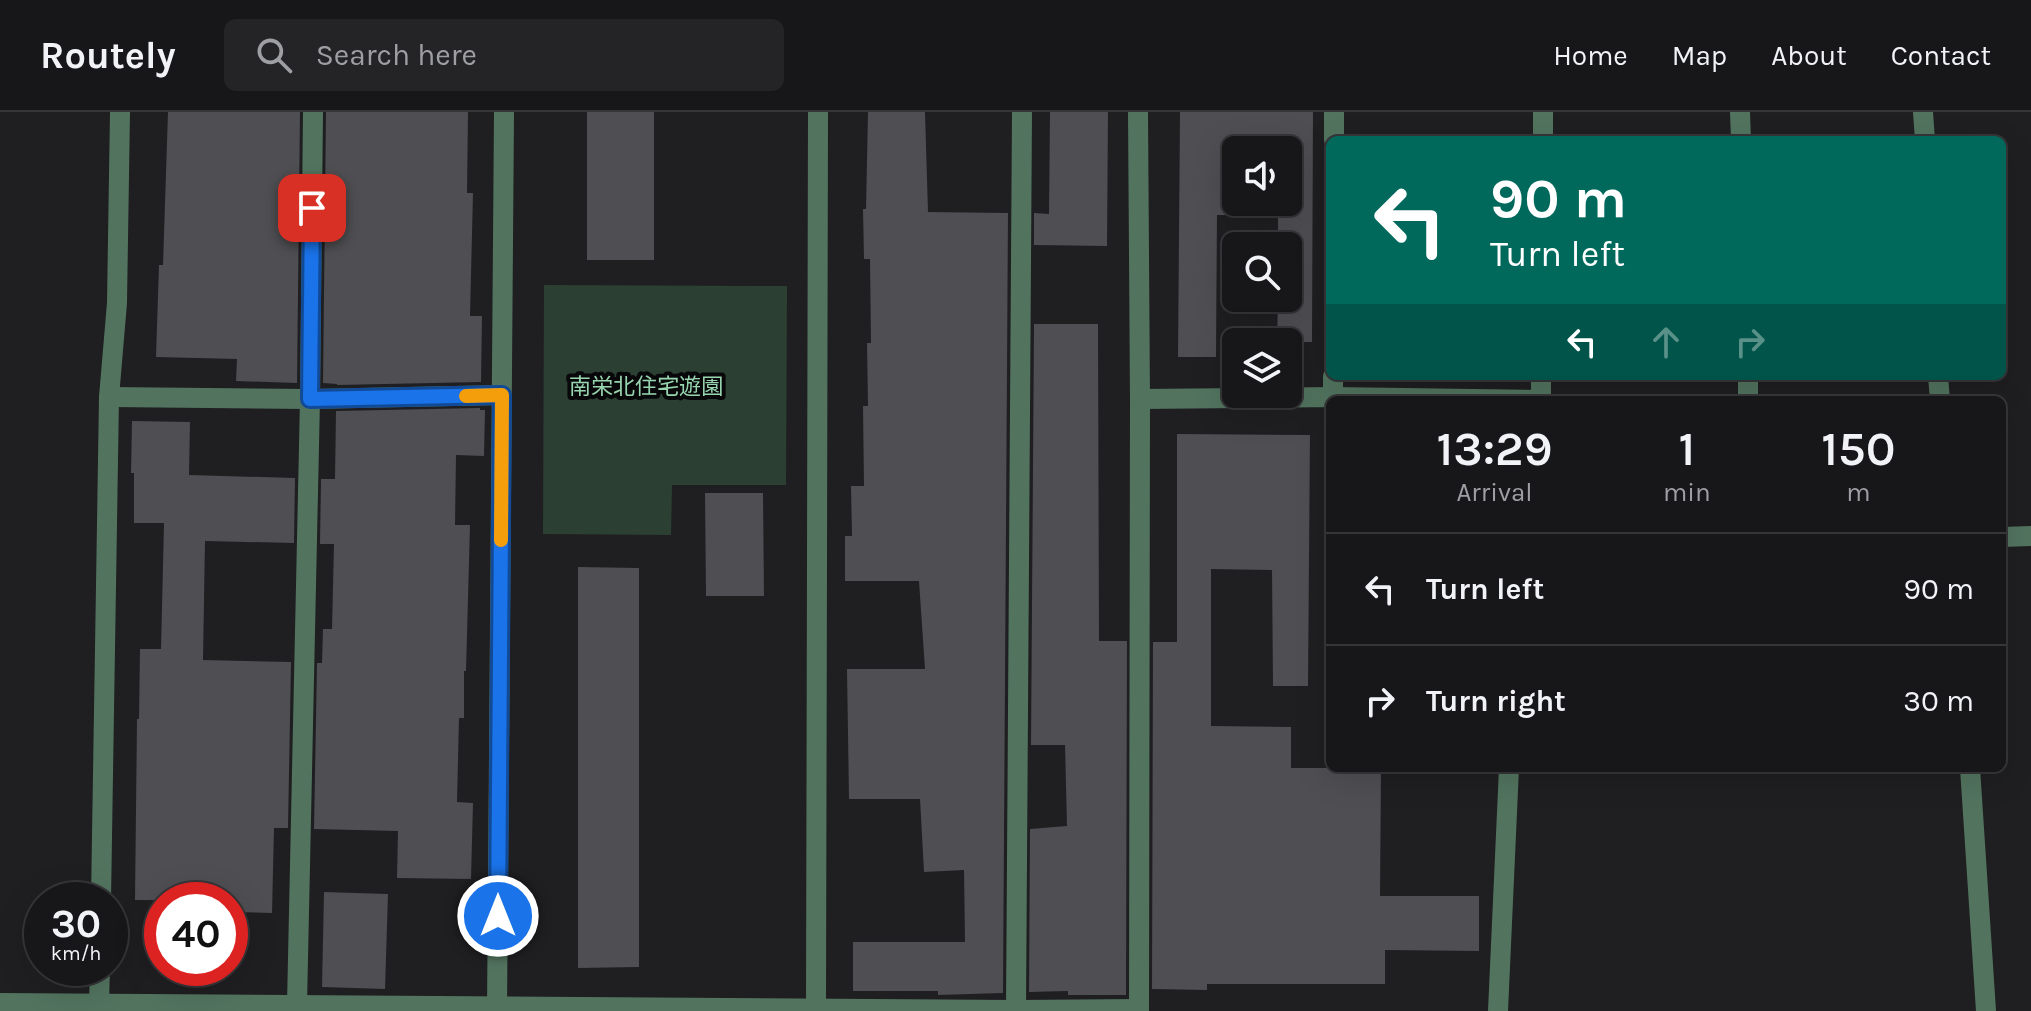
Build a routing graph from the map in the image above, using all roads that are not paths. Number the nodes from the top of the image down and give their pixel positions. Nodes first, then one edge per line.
1 (120, 112) edge
2 (313, 112) edge
3 (504, 112) edge
4 (818, 112) edge
5 (1022, 112) edge
6 (1138, 112) edge
7 (1334, 112) edge
8 (1543, 112) edge
9 (1740, 112) edge
10 (1923, 112) edge
11 (1334, 136) edge
12 (1543, 136) edge
13 (1741, 136) edge
14 (1925, 136) edge
15 (1333, 386) edge
16 (502, 395) junction
17 (1482, 396) edge
18 (109, 397) junction
19 (310, 399) junction
20 (1140, 399) junction
21 (2031, 536) edge
22 (2006, 537) edge
23 (1509, 772) edge
24 (1970, 772) edge
25 (101, 882) edge
26 (99, 986) edge
27 (0, 1003) edge
28 (99, 1003) junction
29 (297, 1005) junction
30 (324, 1008) edge
31 (497, 1009) edge
32 (816, 1010) edge
33 (1139, 1010) edge
34 (1016, 1011) edge
35 (1498, 1011) edge
36 (1986, 1011) edge

1 - 18 street
2 - 19 street
3 - 16 street
4 - 32 street
5 - 34 street
6 - 20 street
7 - 11 street
8 - 12 street
9 - 13 street
10 - 14 street
15 - 17 street
15 - 20 street
16 - 19 street
16 - 31 street
18 - 19 street
18 - 25 street
19 - 29 street
20 - 33 street
21 - 22 street
23 - 35 street
24 - 36 street
26 - 28 street
27 - 28 street
28 - 29 street
29 - 30 street
30 - 31 street
31 - 32 street
32 - 34 street
33 - 34 street

